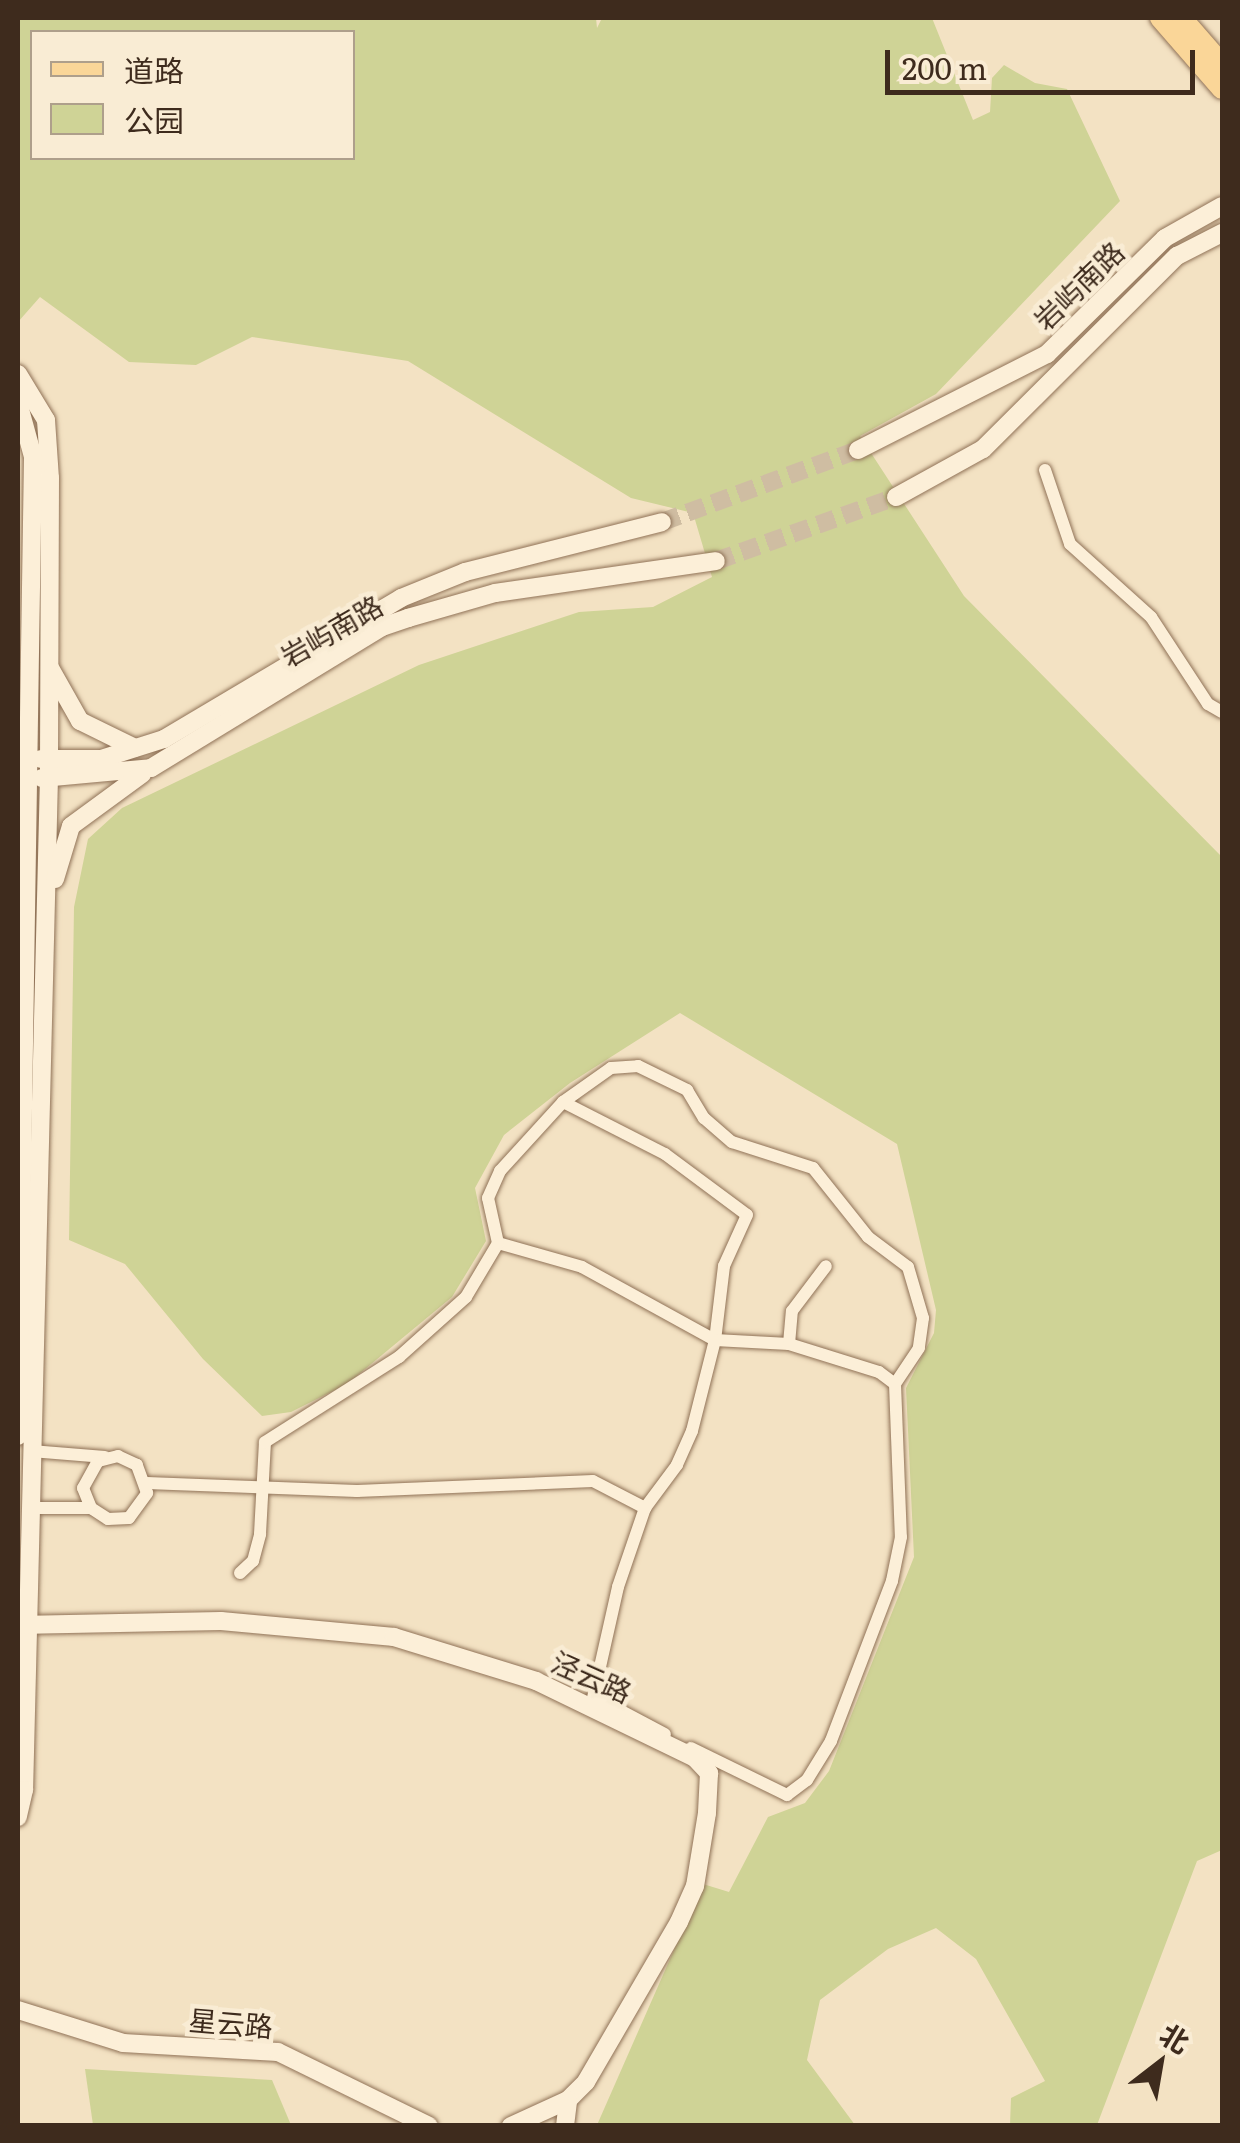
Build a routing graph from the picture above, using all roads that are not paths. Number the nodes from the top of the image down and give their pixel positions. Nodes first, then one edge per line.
1 (1160, 18) edge
2 (1182, 18) edge
3 (1222, 64) edge
4 (1222, 90) edge
5 (1222, 206) edge
6 (1222, 233) edge
7 (18, 374) edge
8 (18, 402) edge
9 (858, 450) tunnel mouth
10 (1045, 470) dead end
11 (896, 497) tunnel mouth
12 (662, 522) tunnel mouth
13 (716, 561) tunnel mouth
14 (47, 663) junction
15 (1222, 712) edge
16 (136, 748) junction
17 (26, 759) junction
18 (49, 768) junction
19 (151, 768) junction
20 (26, 778) junction
21 (41, 968) junction
22 (563, 1102) junction
23 (498, 1243) junction
24 (826, 1266) dead end
25 (715, 1340) junction
26 (789, 1344) junction
27 (895, 1384) junction
28 (18, 1436) edge
29 (31, 1451) junction
30 (108, 1457) junction
31 (148, 1483) junction
32 (261, 1484) junction
33 (30, 1508) junction
34 (90, 1508) junction
35 (646, 1508) junction
36 (240, 1574) dead end
37 (22, 1626) edge
38 (593, 1700) junction
39 (18, 1817) edge
40 (18, 2010) edge
41 (568, 2100) junction
42 (429, 2126) edge
43 (511, 2126) edge
44 (566, 2126) edge

1 - 4 main road
2 - 3 main road
5 - 9 main road, 岩屿南路
6 - 11 main road, 岩屿南路
7 - 14 main road
8 - 17 main road
10 - 15 street
12 - 16 main road, 岩屿南路
13 - 19 main road, 岩屿南路
14 - 16 main road
14 - 18 main road
16 - 18 main road, 岩屿南路
17 - 18 main road
17 - 20 main road
18 - 19 main road, 岩屿南路
18 - 20 main road
18 - 21 main road
19 - 21 main road
20 - 28 main road
21 - 29 main road
22 - 23 street
22 - 25 street
22 - 27 street
23 - 25 street
23 - 32 street
24 - 26 street
25 - 26 street
25 - 35 street
26 - 27 street
27 - 38 street
29 - 30 street
29 - 33 main road
30 - 31 street
30 - 34 street
31 - 32 street
31 - 34 street
32 - 35 street
32 - 36 street
33 - 34 street
33 - 37 main road
35 - 38 street
37 - 38 main road, 泾云路
37 - 39 main road
38 - 41 main road, 泾云路
40 - 42 main road, 星云路
41 - 43 main road, 泾云路
41 - 44 main road

